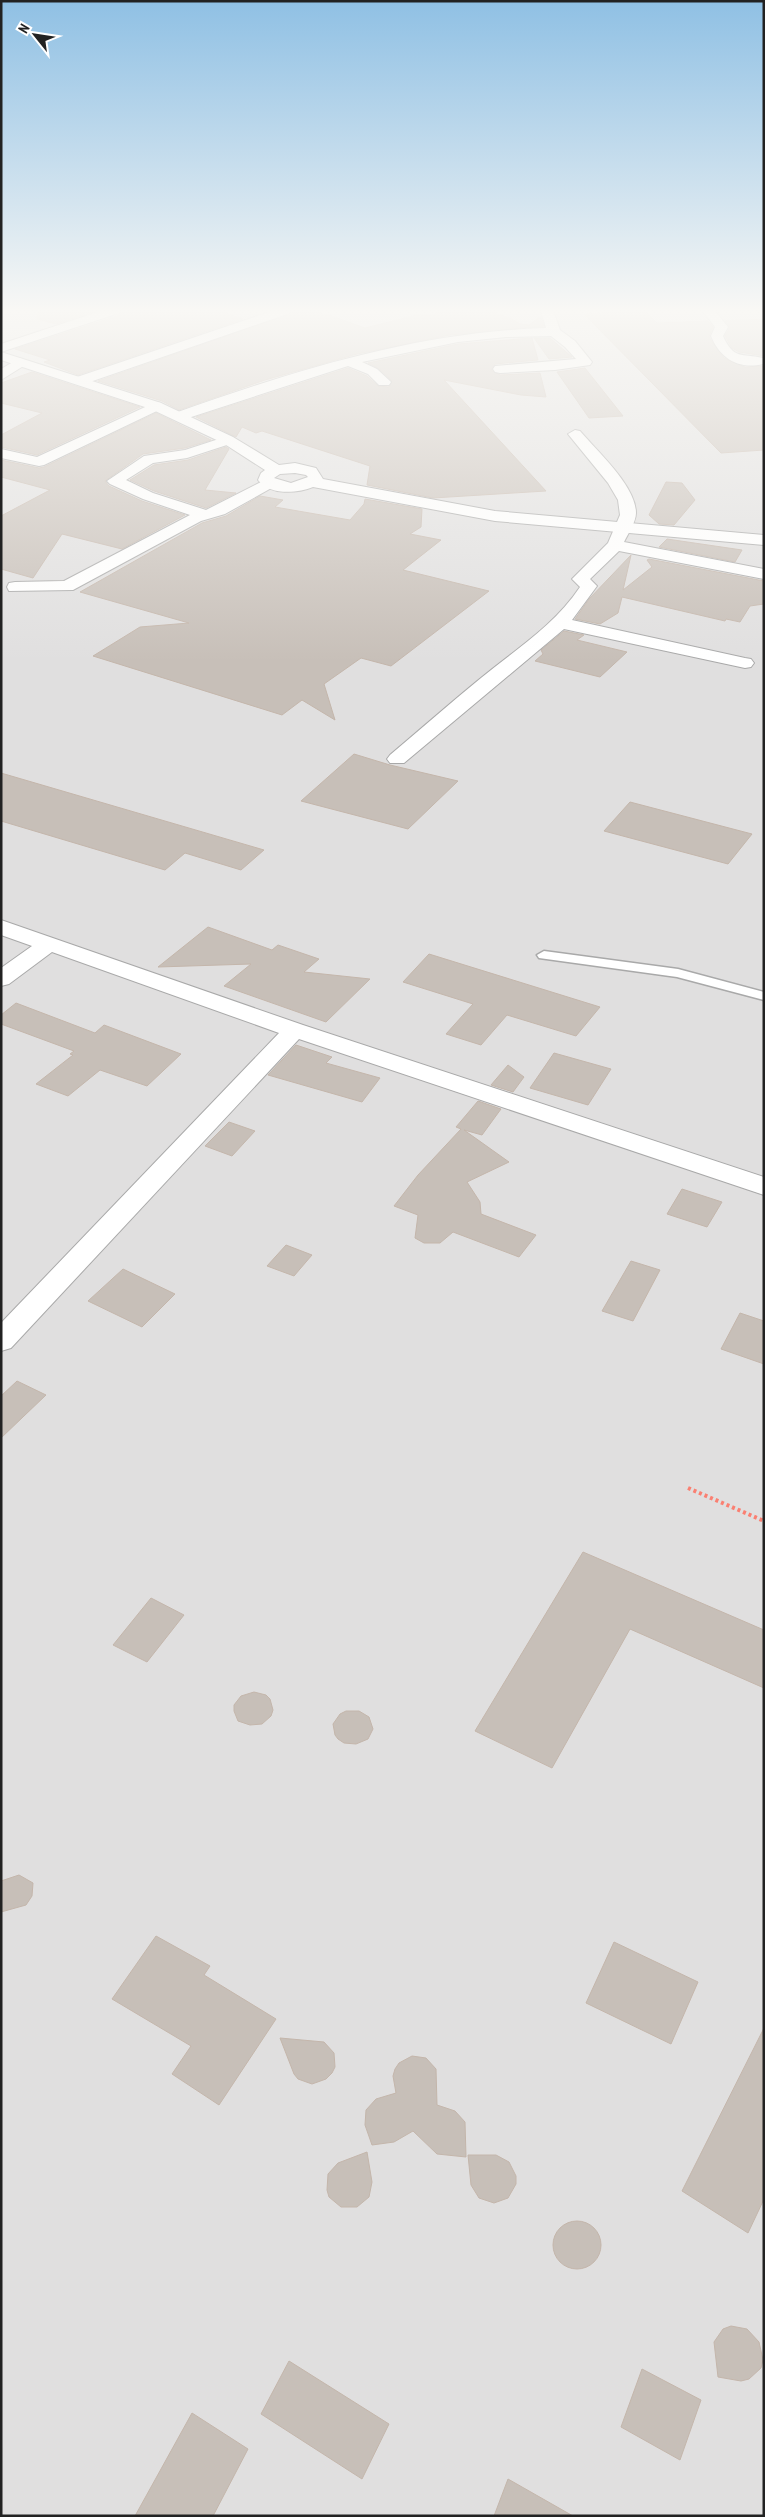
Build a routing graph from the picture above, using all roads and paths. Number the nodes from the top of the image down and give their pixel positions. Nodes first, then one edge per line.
1 (111, 427) edge
2 (203, 427) edge
3 (574, 434) dead end
4 (228, 440) junction
5 (1, 453) edge
6 (273, 476) junction
7 (207, 515) junction
8 (622, 528) junction
9 (764, 540) edge
10 (615, 545) junction
11 (764, 574) edge
12 (8, 584) edge
13 (1, 598) edge
14 (562, 623) junction
15 (744, 663) dead end
16 (397, 759) dead end
17 (1, 927) edge
18 (49, 944) junction
19 (544, 955) dead end
20 (1, 980) edge
21 (764, 996) edge
22 (295, 1030) junction
23 (764, 1186) edge
24 (1, 1341) edge
25 (688, 1488) dead end
26 (764, 1521) edge

1 - 5 street
2 - 4 street
3 - 8 street
4 - 6 street
4 - 7 street
6 - 7 street
6 - 8 street
7 - 12 street
8 - 9 street
8 - 10 street
10 - 11 street
10 - 14 street
12 - 13 street
14 - 15 street
14 - 16 street
17 - 18 street
18 - 20 street
18 - 22 street
19 - 21 lane
22 - 23 street
22 - 24 street
25 - 26 path

